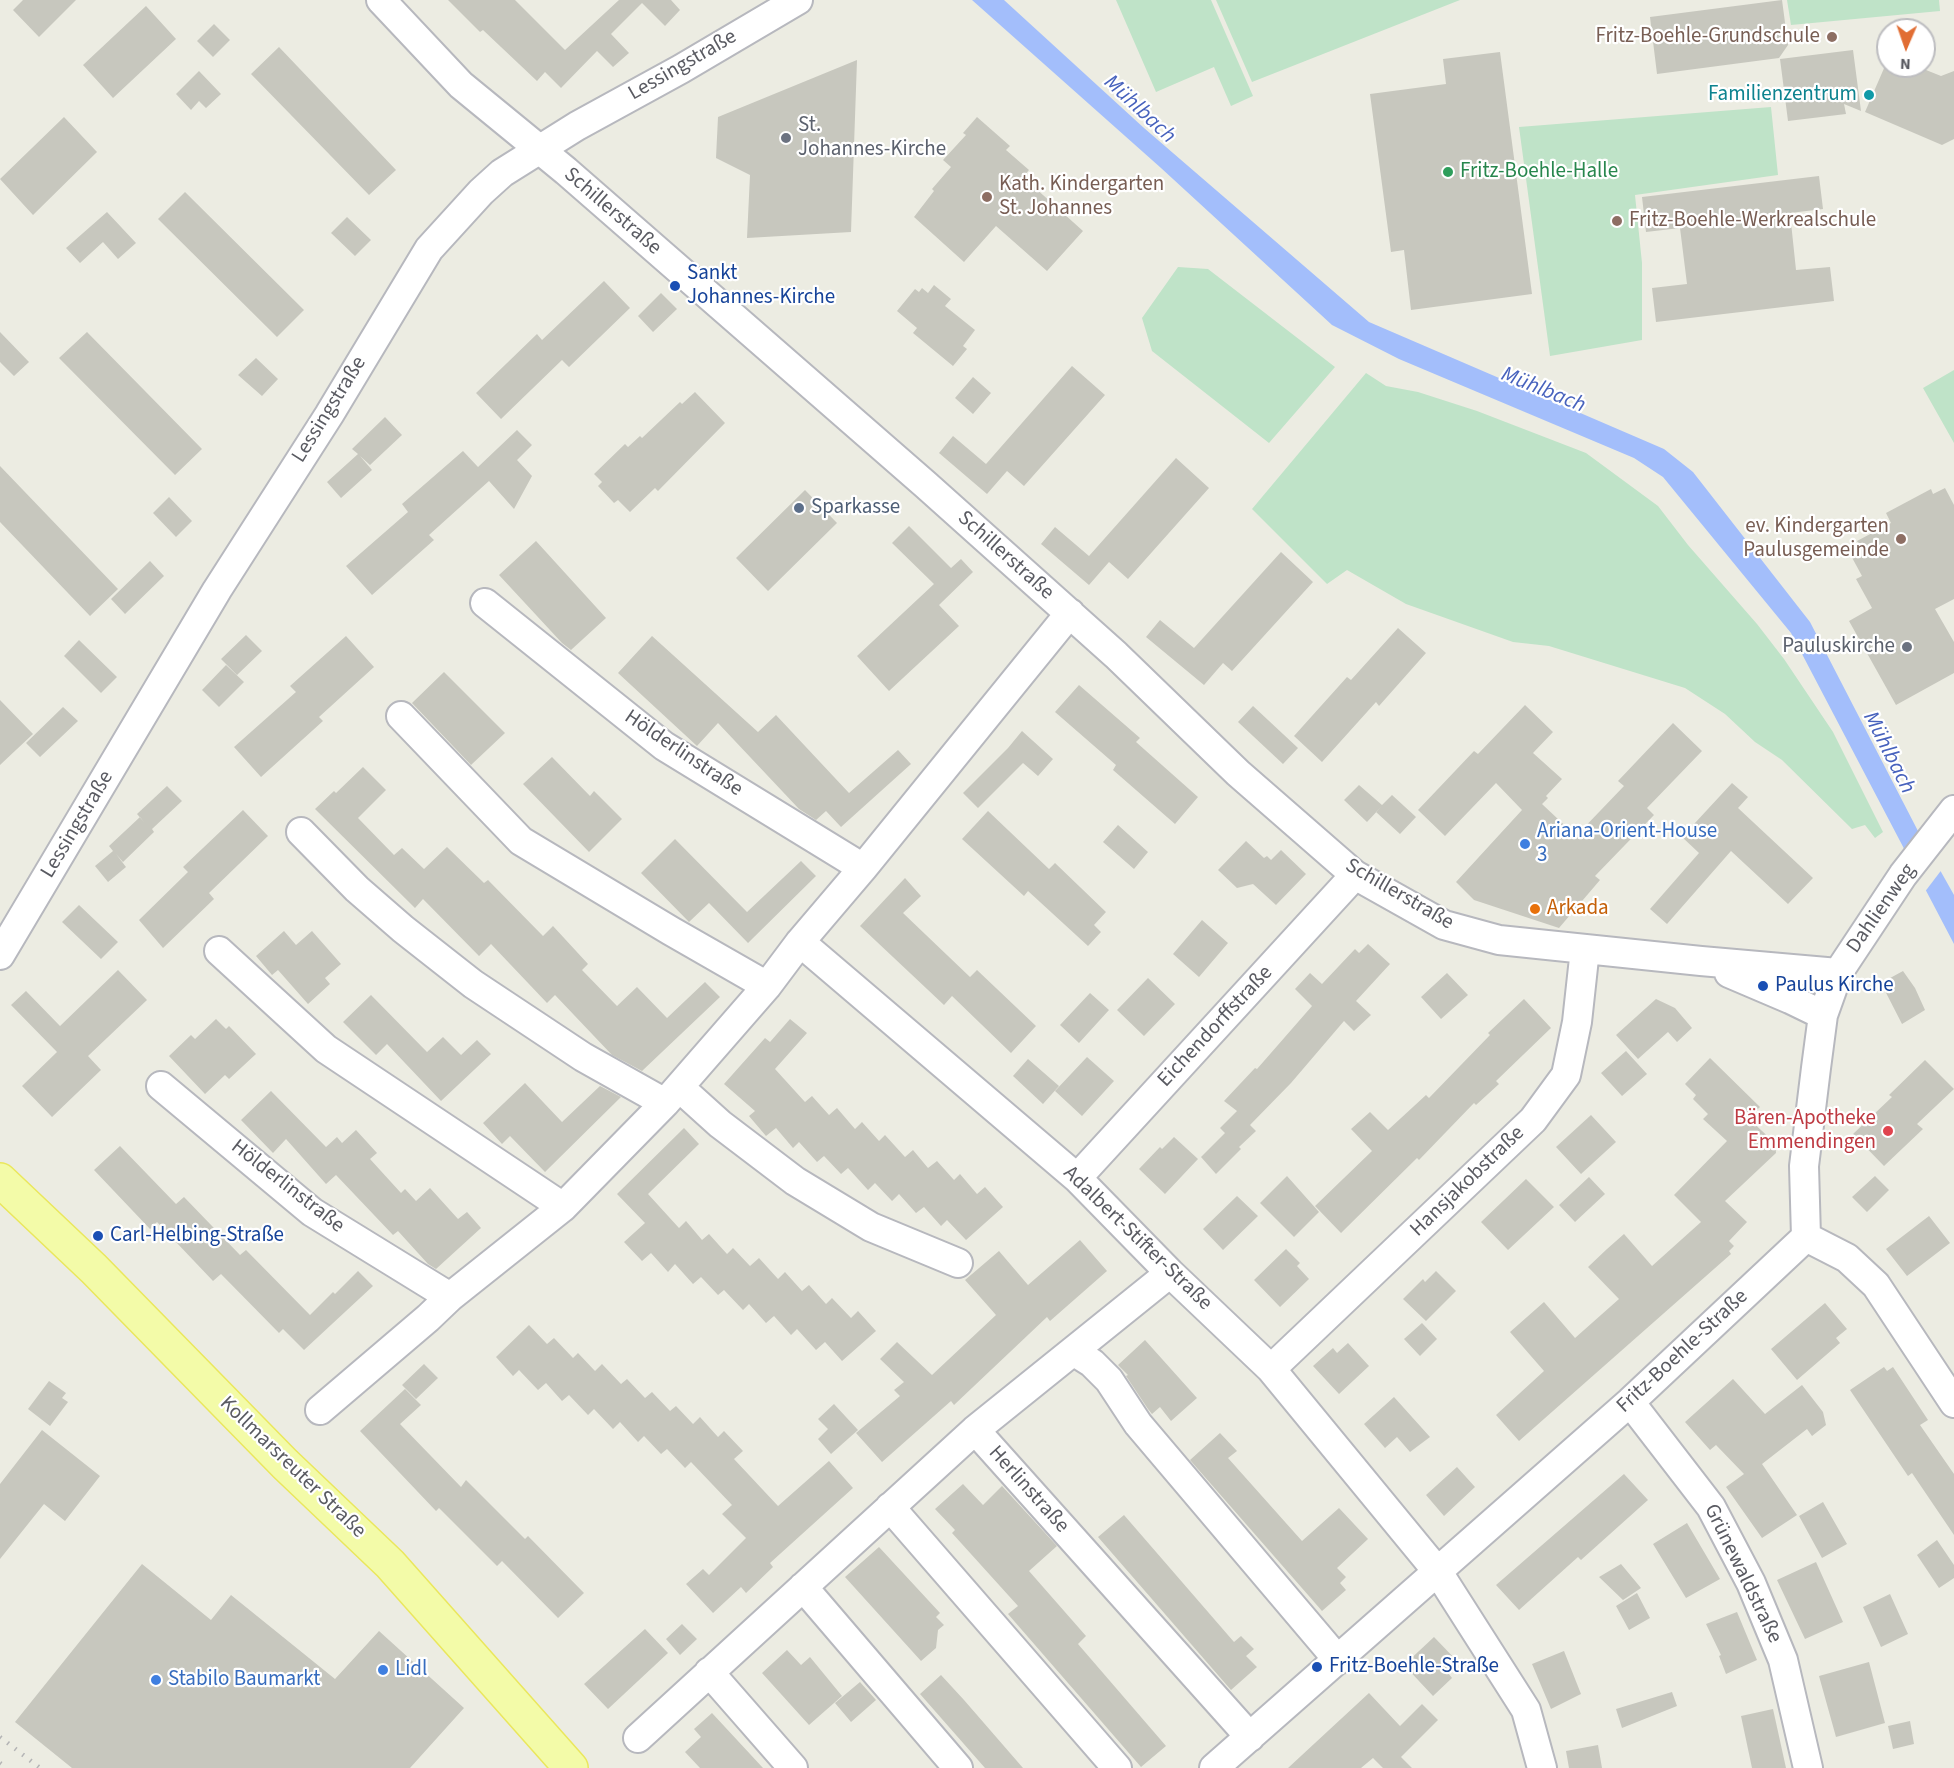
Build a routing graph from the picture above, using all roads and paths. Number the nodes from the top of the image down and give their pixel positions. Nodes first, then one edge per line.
1 (381, 0) edge
2 (798, 0) edge
3 (539, 149) junction
4 (484, 603) dead end
5 (1070, 613) junction
6 (401, 716) dead end
7 (1954, 810) edge
8 (301, 832) dead end
9 (863, 868) junction
10 (1355, 875) junction
11 (800, 942) junction
12 (1585, 949) junction
13 (219, 951) dead end
14 (0, 955) edge
15 (1701, 961) junction
16 (1838, 973) junction
17 (768, 986) junction
18 (1823, 1015) junction
19 (161, 1086) dead end
20 (672, 1095) junction
21 (1077, 1178) junction
22 (0, 1180) edge
23 (563, 1207) junction
24 (1806, 1238) junction
25 (958, 1263) dead end
26 (1170, 1273) junction
27 (450, 1297) junction
28 (1073, 1351) junction
29 (1271, 1369) junction
30 (1630, 1402) junction
31 (1954, 1403) edge
32 (320, 1410) dead end
33 (975, 1430) junction
34 (890, 1508) junction
35 (1438, 1572) junction
36 (804, 1587) junction
37 (1338, 1660) junction
38 (709, 1672) junction
39 (1250, 1737) junction
40 (638, 1738) dead end
41 (571, 1768) edge
42 (793, 1768) edge
43 (958, 1768) edge
44 (1117, 1768) edge
45 (1214, 1768) edge
46 (1542, 1768) edge
47 (1808, 1768) edge

1 - 3 street, Schillerstraße
2 - 3 street, Lessingstraße
3 - 5 street, Schillerstraße
3 - 14 street, Lessingstraße
4 - 9 street, Hölderlinstraße
5 - 9 street
5 - 10 street, Schillerstraße
6 - 17 street
7 - 16 street, Dahlienweg
8 - 20 street
9 - 11 street
10 - 12 street, Schillerstraße
10 - 21 street, Eichendorffstraße
11 - 17 street
11 - 21 street, Adalbert-Stifter-Straße
12 - 15 street, Schillerstraße
12 - 29 street, Hansjakobstraße
13 - 23 street
15 - 16 street, Schillerstraße
15 - 18 street, Schillerstraße
16 - 18 street, Dahlienweg
17 - 20 street
18 - 24 street
19 - 27 street, Hölderlinstraße
20 - 23 street
20 - 25 street
21 - 26 street, Adalbert-Stifter-Straße
22 - 41 main road, Kollmarsreuter Straße
23 - 27 street
24 - 30 street, Fritz-Boehle-Straße
24 - 31 street
26 - 28 street, Herlinstraße
26 - 29 street, Adalbert-Stifter-Straße
27 - 32 street
28 - 33 street, Herlinstraße
28 - 37 street
29 - 35 street, Adalbert-Stifter-Straße
30 - 35 street, Fritz-Boehle-Straße
30 - 47 street, Grünewaldstraße
33 - 34 street, Herlinstraße
33 - 39 street, Herlinstraße
34 - 36 street, Herlinstraße
34 - 44 street
35 - 37 street, Fritz-Boehle-Straße
35 - 46 street, Adalbert-Stifter-Straße
36 - 38 street, Herlinstraße
36 - 43 street
37 - 39 street, Fritz-Boehle-Straße
38 - 40 street, Herlinstraße
38 - 42 street
39 - 45 street, Fritz-Boehle-Straße

